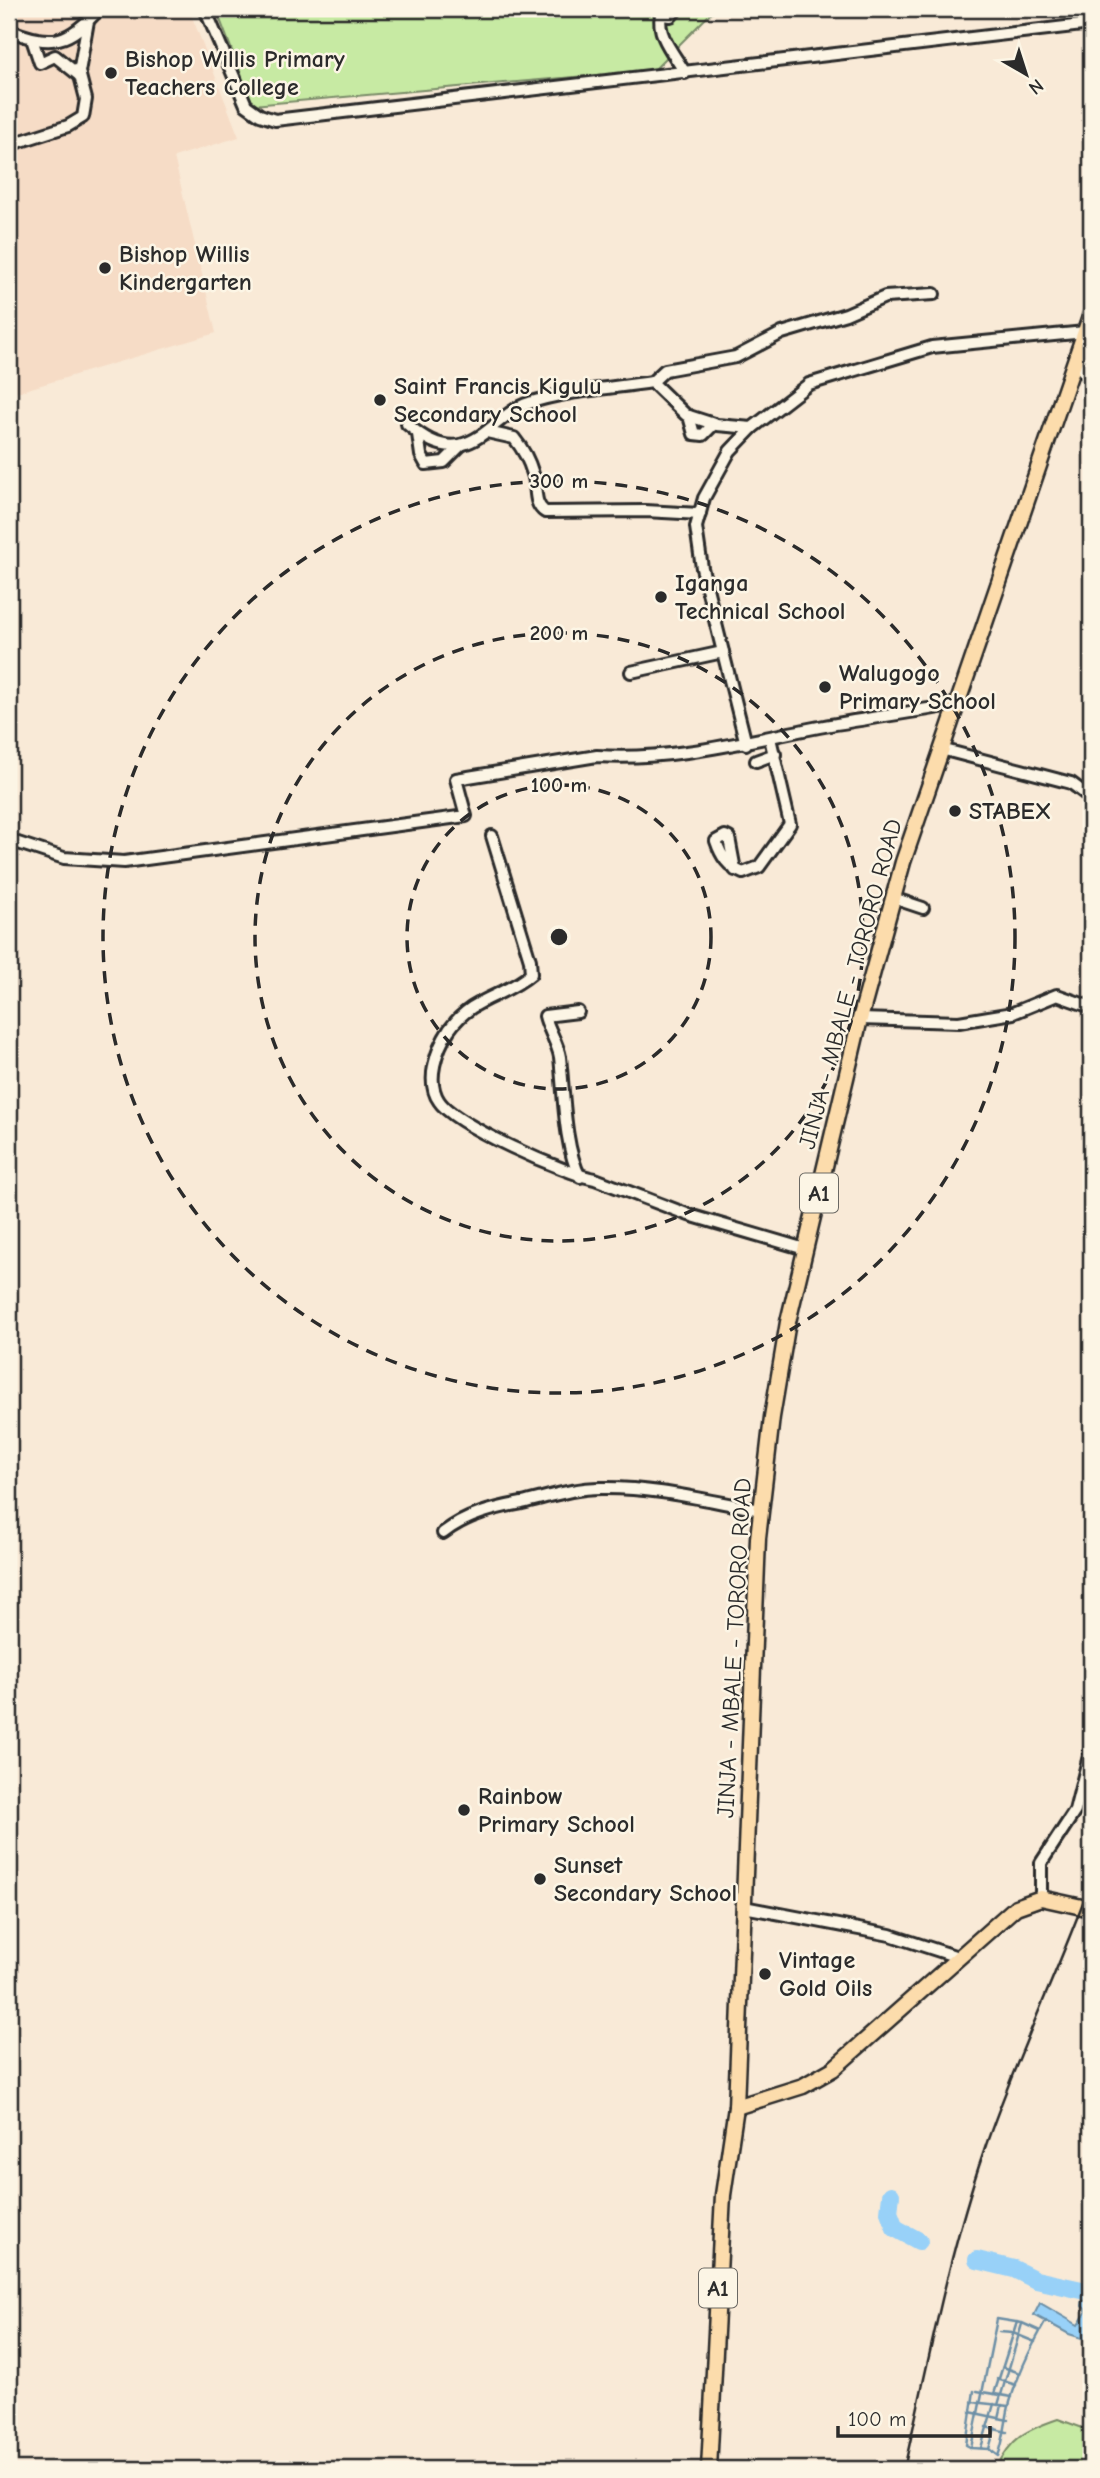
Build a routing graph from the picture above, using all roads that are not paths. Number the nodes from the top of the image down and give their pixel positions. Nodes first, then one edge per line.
1 (99, 9) edge
2 (205, 9) edge
3 (677, 9) edge
4 (88, 21) junction
5 (1091, 24) edge
6 (9, 30) edge
7 (32, 39) junction
8 (685, 73) junction
9 (80, 76) junction
10 (9, 145) edge
11 (934, 293) dead end
12 (1091, 314) edge
13 (1085, 332) junction
14 (1075, 362) junction
15 (1091, 380) edge
16 (652, 382) junction
17 (689, 416) junction
18 (407, 424) dead end
19 (713, 424) junction
20 (752, 428) junction
21 (487, 432) junction
22 (418, 434) junction
23 (461, 445) junction
24 (700, 514) junction
25 (723, 652) junction
26 (631, 672) dead end
27 (957, 704) junction
28 (771, 738) junction
29 (746, 744) junction
30 (941, 749) junction
31 (775, 754) junction
32 (756, 761) dead end
33 (1091, 797) edge
34 (492, 836) dead end
35 (9, 840) edge
36 (735, 870) dead end
37 (893, 898) junction
38 (923, 908) dead end
39 (1091, 1007) edge
40 (578, 1012) dead end
41 (860, 1019) junction
42 (580, 1177) junction
43 (805, 1249) junction
44 (761, 1510) junction
45 (443, 1533) dead end
46 (1091, 1748) edge
47 (1041, 1898) junction
48 (744, 1907) junction
49 (1091, 1909) edge
50 (958, 1957) junction
51 (736, 2107) junction
52 (709, 2469) edge

1 - 4 street
2 - 8 street
3 - 8 street
4 - 7 street
4 - 9 street
5 - 8 street
6 - 7 street
7 - 9 street
9 - 10 street
11 - 16 street
12 - 13 main road, JINJA - MBALE - TORORO ROAD / A1
13 - 14 main road, JINJA - MBALE - TORORO ROAD / A1
13 - 20 street
14 - 15 street
14 - 27 main road, JINJA - MBALE - TORORO ROAD / A1
16 - 17 street
16 - 21 street
17 - 19 street
17 - 19 street
18 - 22 street
19 - 20 street
20 - 24 street
21 - 23 street
21 - 24 street
22 - 23 street
22 - 23 street
24 - 25 street
25 - 26 street
25 - 29 street
27 - 28 street
27 - 30 main road, JINJA - MBALE - TORORO ROAD / A1
28 - 29 street
28 - 31 street
29 - 35 street
30 - 33 street
30 - 37 main road, JINJA - MBALE - TORORO ROAD / A1
31 - 32 street
31 - 36 street
34 - 42 street
37 - 38 street
37 - 41 main road, JINJA - MBALE - TORORO ROAD / A1
39 - 41 street
40 - 42 street
41 - 43 main road, JINJA - MBALE - TORORO ROAD / A1
42 - 43 street
43 - 44 main road, JINJA - MBALE - TORORO ROAD / A1
44 - 45 street
44 - 48 main road, JINJA - MBALE - TORORO ROAD / A1
46 - 47 street
47 - 49 main road
47 - 50 main road
48 - 50 street
48 - 51 main road, JINJA - MBALE - TORORO ROAD / A1
50 - 51 main road
51 - 52 main road, A1

